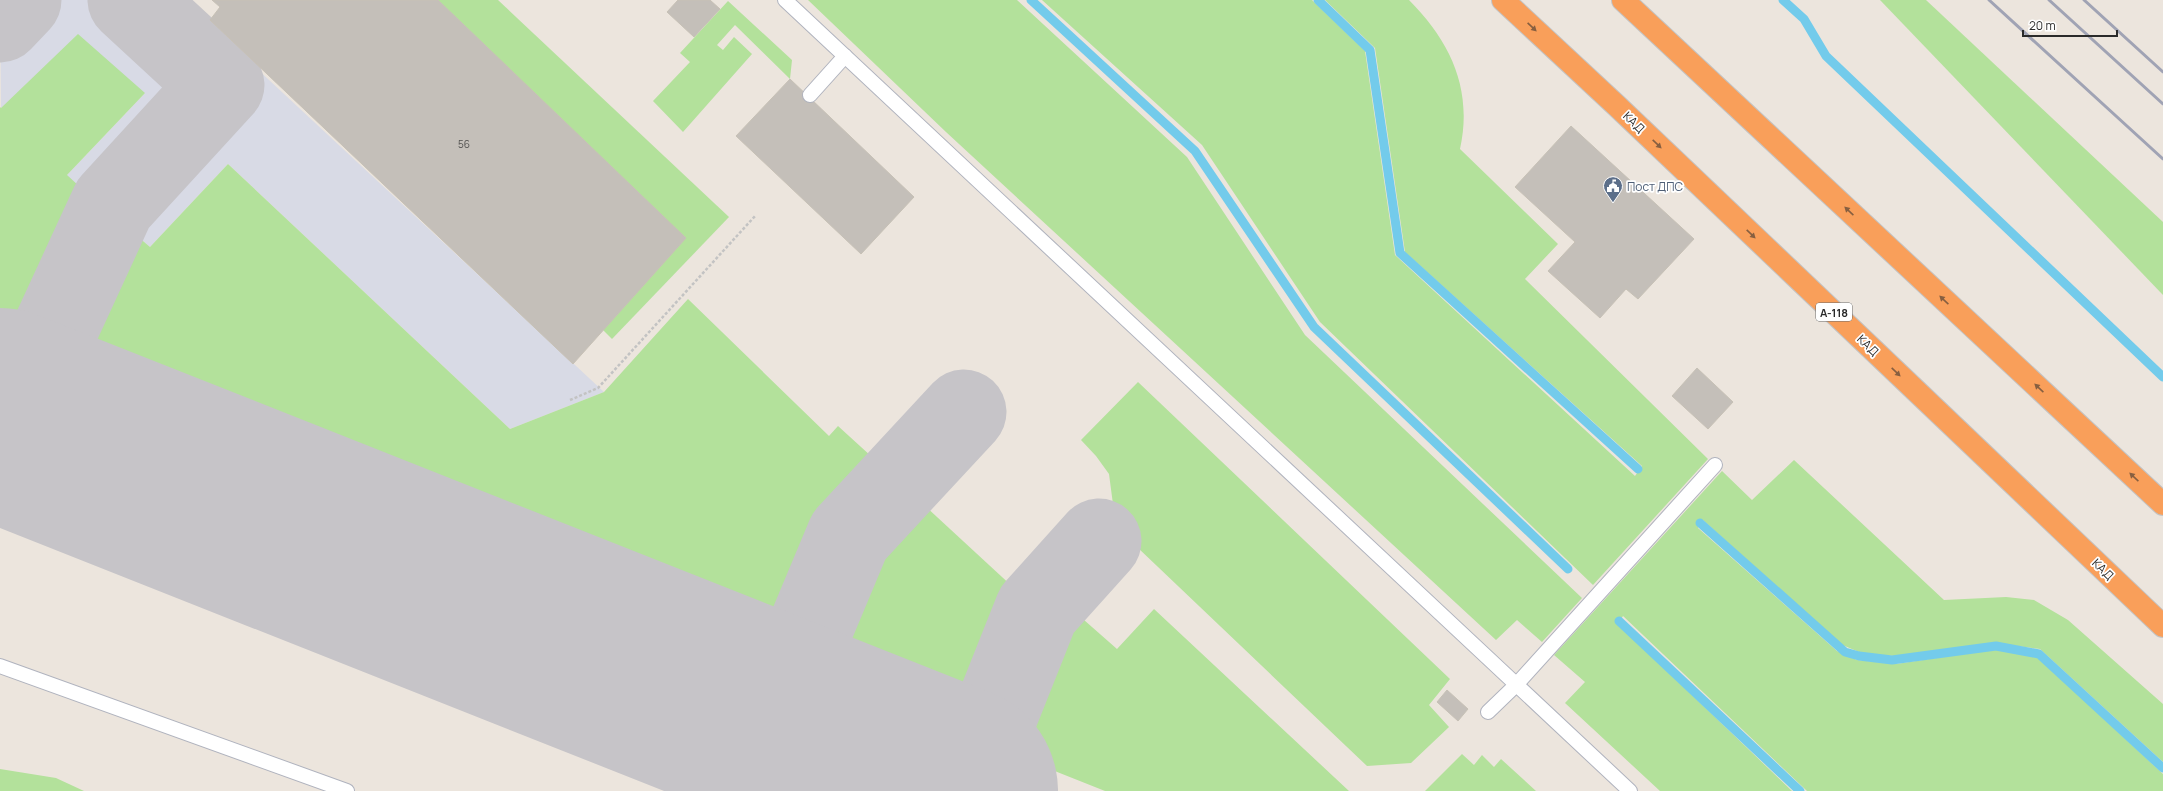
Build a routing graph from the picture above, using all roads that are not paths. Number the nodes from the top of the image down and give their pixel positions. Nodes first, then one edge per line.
1 (785, 0) edge
2 (1503, 0) edge
3 (1623, 0) edge
4 (845, 56) junction
5 (810, 95) dead end
6 (1715, 465) dead end
7 (2163, 504) edge
8 (2163, 626) edge
9 (0, 666) edge
10 (1516, 685) junction
11 (1488, 712) dead end
12 (347, 791) edge
13 (1630, 791) edge

1 - 4 lane
2 -> 8 highway, КАД / А-118
7 -> 3 highway
4 - 5 lane
4 - 10 lane
6 - 10 lane
9 - 12 lane
10 - 11 lane
10 - 13 lane

